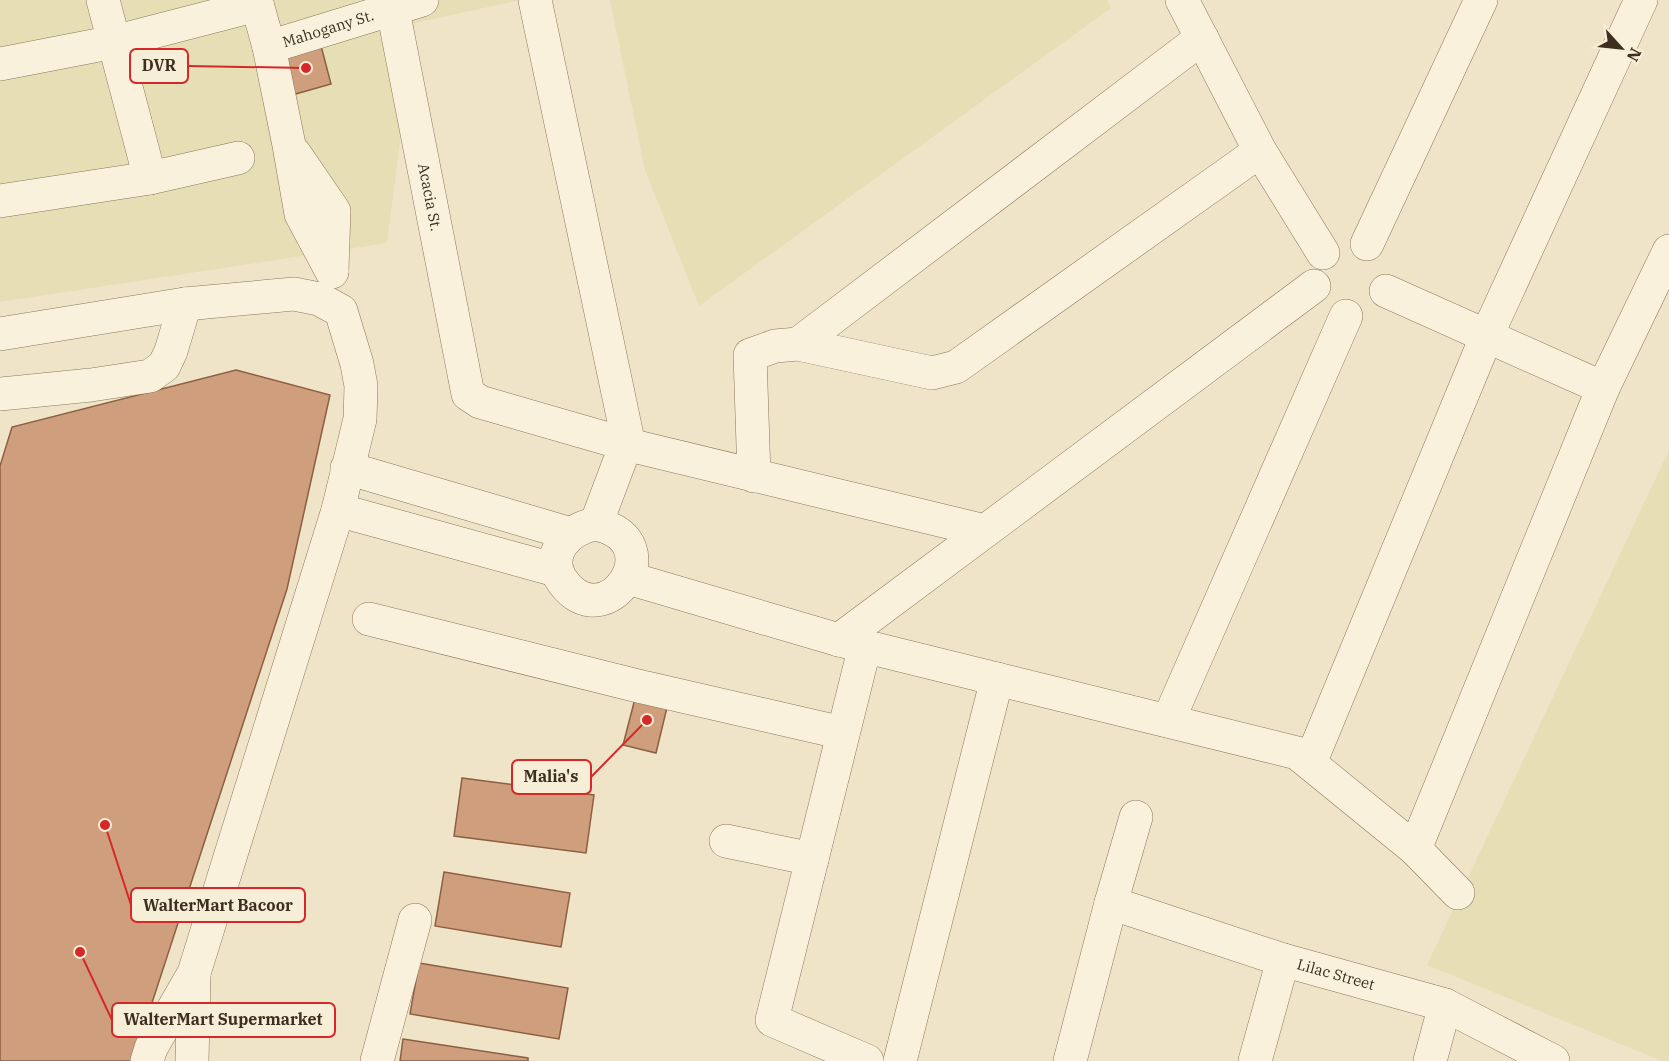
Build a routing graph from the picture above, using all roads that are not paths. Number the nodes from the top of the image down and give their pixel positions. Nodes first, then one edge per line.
1 (103, 0) edge
2 (535, 0) edge
3 (1182, 0) edge
4 (1481, 0) edge
5 (1641, 0) edge
6 (256, 2) edge
7 (402, 3) edge
8 (1202, 38) junction
9 (114, 42) junction
10 (269, 47) junction
11 (0, 64) edge
12 (1260, 151) junction
13 (238, 158) dead end
14 (150, 178) junction
15 (0, 201) edge
16 (1367, 244) junction
17 (1669, 251) edge
18 (1323, 253) junction
19 (1314, 286) junction
20 (1386, 291) junction
21 (185, 304) junction
22 (341, 311) junction
23 (1346, 316) junction
24 (0, 334) edge
25 (1487, 335) junction
26 (798, 344) junction
27 (1603, 388) junction
28 (0, 394) edge
29 (629, 445) junction
30 (347, 468) junction
31 (754, 476) junction
32 (338, 510) junction
33 (584, 529) junction
34 (985, 531) junction
35 (556, 570) junction
36 (628, 578) junction
37 (369, 619) dead end
38 (852, 643) junction
39 (997, 679) junction
40 (1168, 721) junction
41 (843, 734) junction
42 (1310, 763) junction
43 (1136, 818) dead end
44 (726, 841) dead end
45 (1415, 849) junction
46 (812, 859) junction
47 (1458, 893) dead end
48 (1111, 903) junction
49 (415, 920) dead end
50 (1283, 960) junction
51 (194, 973) junction
52 (1445, 1005) junction
53 (147, 1061) edge
54 (192, 1061) edge
55 (377, 1061) edge
56 (867, 1061) edge
57 (900, 1061) edge
58 (1070, 1061) edge
59 (1255, 1061) edge
60 (1430, 1061) edge
61 (1553, 1061) edge

1 - 9 street
2 - 29 street
3 - 8 street
4 - 16 street
5 - 25 street
6 - 9 street
6 - 10 street
7 - 10 street, Mahogany St.
7 - 29 street, Acacia St.
8 - 12 street
8 - 26 street
9 - 11 street
9 - 14 street
10 - 22 street
12 - 18 street
12 - 26 street
13 - 14 street
14 - 15 street
16 - 18 street
16 - 20 street
17 - 27 street
18 - 19 street
19 - 23 street
19 - 34 street
20 - 23 street
20 - 25 street
21 - 22 street
21 - 24 street
21 - 28 street
22 - 30 street
23 - 40 street
25 - 27 street
25 - 42 street
26 - 31 street
27 - 45 street
29 - 31 street
29 - 33 street
30 - 32 street
30 - 33 street
31 - 34 street
32 - 35 street
32 - 51 street
33 - 35 street
33 - 36 street
34 - 38 street
35 - 36 street
36 - 38 street
37 - 41 street
38 - 39 street
38 - 41 street
39 - 40 street
39 - 57 street
40 - 42 street
41 - 46 street
42 - 45 street
43 - 48 street
44 - 46 street
45 - 47 street
46 - 56 street
48 - 50 street, Lilac Street
48 - 58 street
49 - 55 street
50 - 52 street, Lilac Street
50 - 59 street
51 - 53 street
51 - 54 street
52 - 60 street
52 - 61 street, Lilac Street

